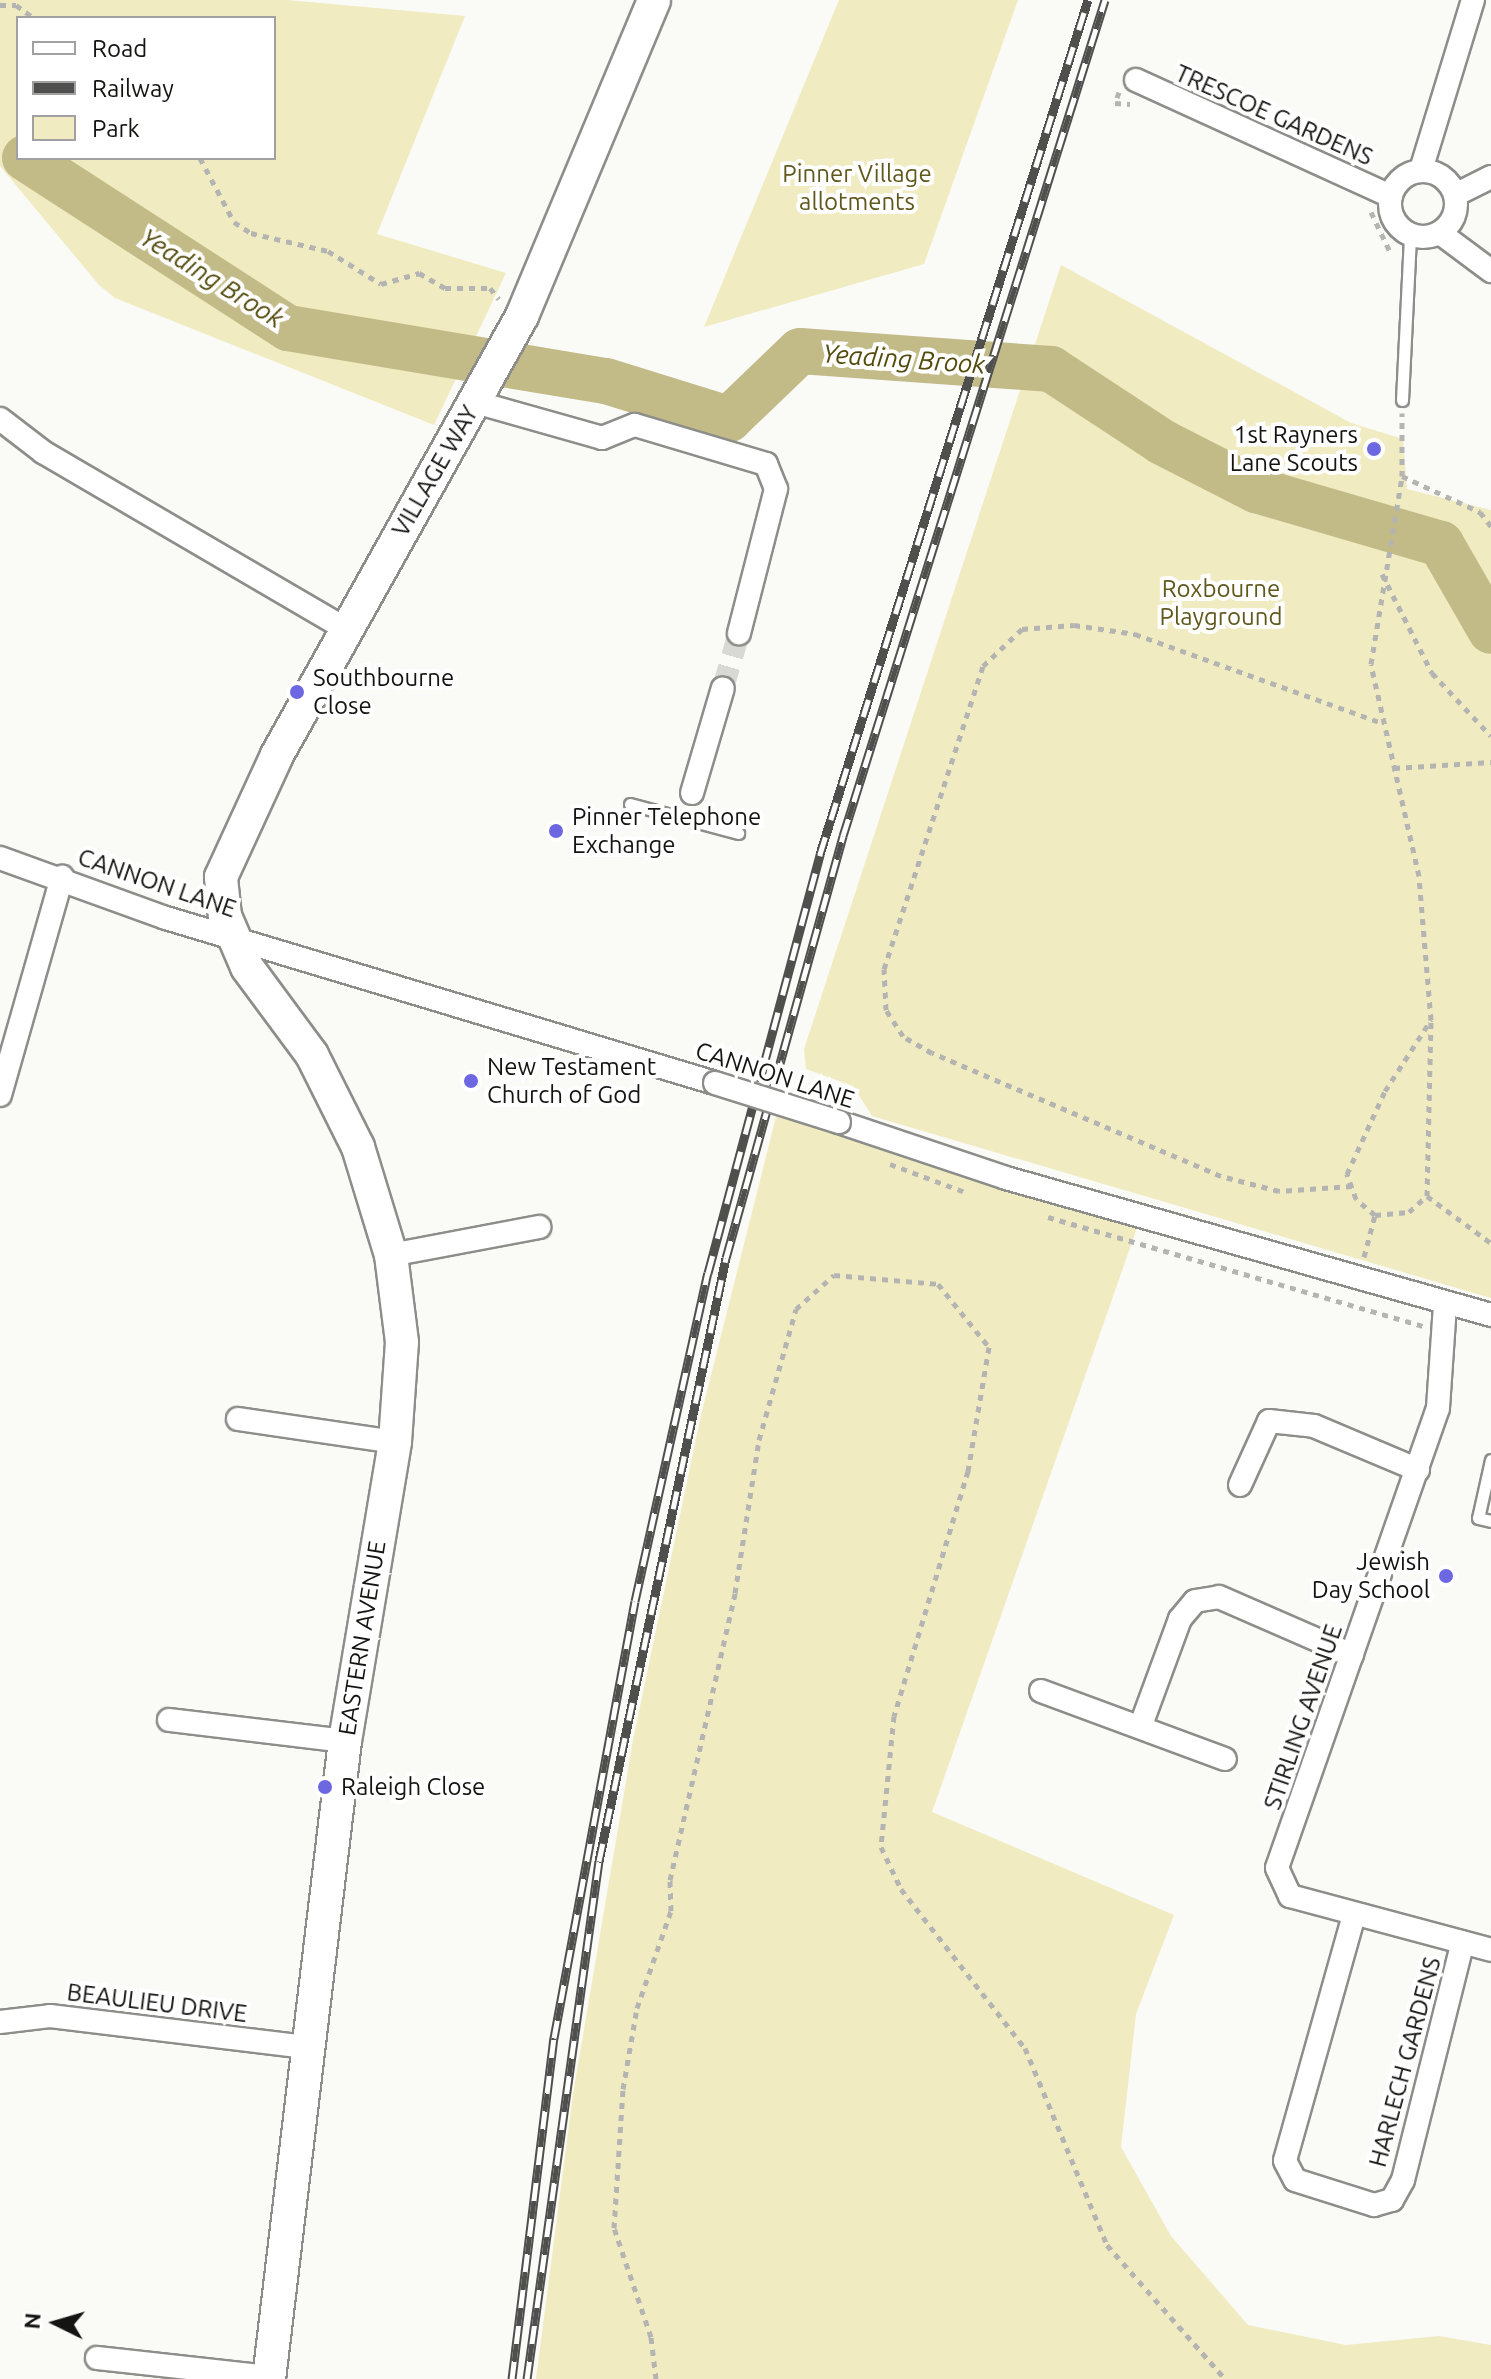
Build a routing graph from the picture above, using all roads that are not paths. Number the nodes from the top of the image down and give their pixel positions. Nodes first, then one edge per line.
1 (654, 0) edge
2 (1473, 0) edge
3 (1129, 80) road end
4 (1421, 170) junction
5 (1491, 177) edge
6 (1455, 195) junction
7 (1391, 196) junction
8 (1440, 233) junction
9 (1410, 235) junction
10 (1491, 271) edge
11 (490, 376) junction
12 (1402, 400) road end
13 (0, 419) edge
14 (346, 629) junction
15 (739, 633) tunnel mouth
16 (723, 688) tunnel mouth
17 (692, 793) joint
18 (630, 804) dead end
19 (684, 819) junction
20 (738, 833) dead end
21 (0, 858) edge
22 (62, 877) junction
23 (232, 937) junction
24 (0, 1095) edge
25 (539, 1227) dead end
26 (391, 1255) junction
27 (1445, 1305) junction
28 (1491, 1315) edge
29 (238, 1419) dead end
30 (395, 1442) junction
31 (1491, 1460) edge
32 (1418, 1470) junction
33 (1240, 1485) dead end
34 (1491, 1521) edge
35 (1352, 1655) junction
36 (1041, 1691) dead end
37 (169, 1720) dead end
38 (1141, 1725) junction
39 (345, 1741) junction
40 (1225, 1759) dead end
41 (1354, 1915) junction
42 (1463, 1942) junction
43 (1491, 1950) edge
44 (0, 2022) edge
45 (308, 2047) junction
46 (97, 2358) dead end
47 (269, 2378) edge

1 - 11 street, VILLAGE WAY
2 - 4 street
3 - 7 street, TRESCOE GARDENS
4 - 6 street
4 - 7 street
5 - 6 street
6 - 8 street
7 - 9 street
8 - 9 street
8 - 10 street
9 - 12 lane
11 - 14 street, VILLAGE WAY
11 - 15 street
13 - 14 street
14 - 23 street, VILLAGE WAY
16 - 17 street
17 - 19 lane
18 - 19 lane
19 - 20 lane
21 - 22 street, CANNON LANE
22 - 23 street, CANNON LANE
22 - 24 street
23 - 26 street, EASTERN AVENUE
23 - 27 street, CANNON LANE, bridge
25 - 26 street
26 - 30 street, EASTERN AVENUE
27 - 28 street, CANNON LANE
27 - 32 street, STIRLING AVENUE
29 - 30 street
30 - 39 street, EASTERN AVENUE
31 - 34 lane
32 - 33 street
32 - 35 street, STIRLING AVENUE
35 - 38 street
35 - 41 street, STIRLING AVENUE
36 - 38 street
37 - 39 street
38 - 40 street
39 - 45 street, EASTERN AVENUE
41 - 42 street, STIRLING AVENUE
41 - 42 street, HARLECH GARDENS
42 - 43 street, STIRLING AVENUE
44 - 45 street, BEAULIEU DRIVE
45 - 47 street, EASTERN AVENUE
46 - 47 street

